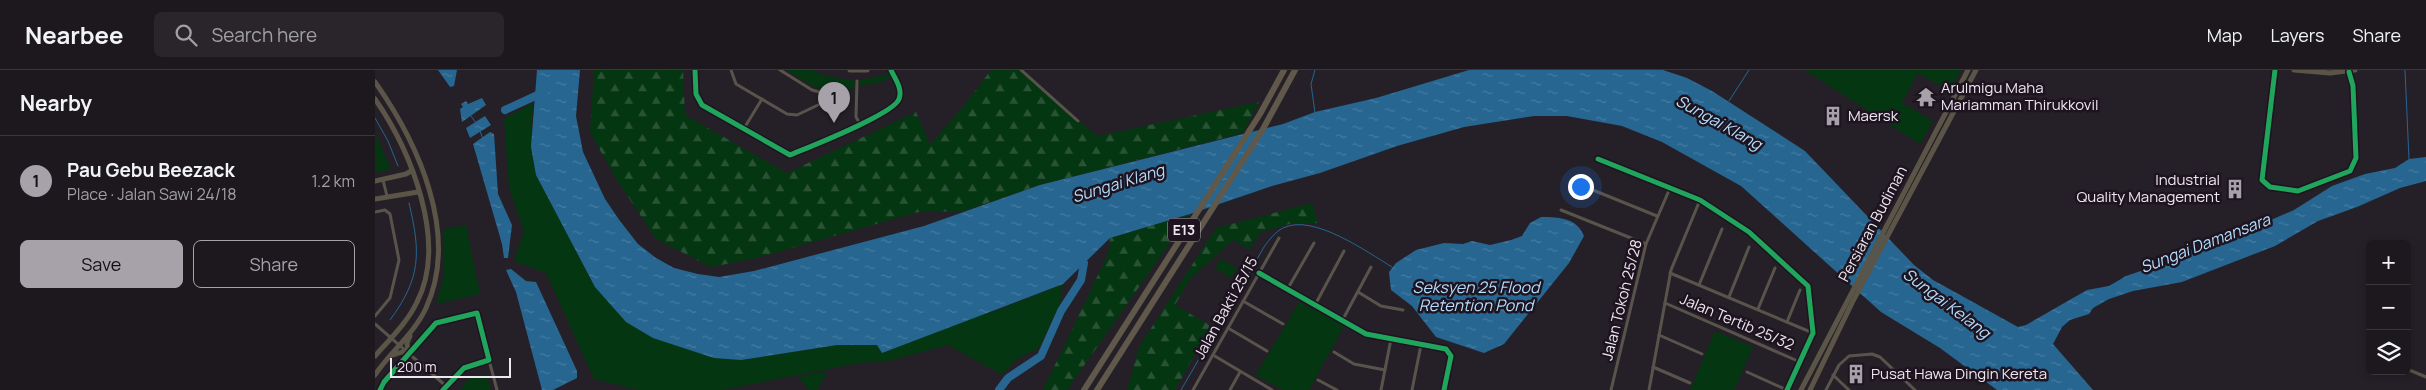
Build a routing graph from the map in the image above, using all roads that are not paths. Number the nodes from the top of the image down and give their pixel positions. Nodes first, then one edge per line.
1 (695, 70) edge
2 (731, 70) edge
3 (780, 70) edge
4 (851, 70) edge
5 (867, 70) edge
6 (891, 70) edge
7 (1021, 70) edge
8 (1284, 70) edge
9 (1295, 70) edge
10 (1968, 70) edge
11 (1976, 70) edge
12 (2275, 70) edge
13 (2294, 70) edge
14 (2355, 70) edge
15 (2349, 72) junction
16 (857, 81) dead end
17 (375, 82) edge
18 (841, 94) dead end
19 (831, 98) junction
20 (375, 99) edge
21 (761, 99) junction
22 (1078, 121) dead end
23 (860, 124) junction
24 (743, 130) junction
25 (1597, 159) dead end
26 (411, 171) junction
27 (383, 180) junction
28 (375, 181) edge
29 (1578, 184) dead end
30 (1670, 188) junction
31 (418, 192) junction
32 (387, 196) junction
33 (375, 199) edge
34 (1700, 200) junction
35 (1561, 210) dead end
36 (375, 212) edge
37 (1657, 216) junction
38 (1893, 220) junction
39 (1722, 229) dead end
40 (1279, 238) dead end
41 (1314, 243) dead end
42 (1645, 244) junction
43 (1749, 247) dead end
44 (1344, 251) dead end
45 (1371, 267) dead end
46 (1775, 268) dead end
47 (1259, 273) junction
48 (1670, 273) junction
49 (1699, 285) junction
50 (1287, 290) junction
51 (1800, 290) dead end
52 (1358, 292) junction
53 (1729, 298) junction
54 (1850, 299) junction
55 (1243, 301) junction
56 (1665, 303) junction
57 (1315, 305) junction
58 (1403, 310) dead end
59 (1757, 310) junction
60 (375, 316) edge
61 (1342, 321) junction
62 (1787, 322) junction
63 (375, 324) edge
64 (1283, 324) dead end
65 (1228, 328) junction
66 (411, 332) junction
67 (1813, 333) junction
68 (1659, 335) junction
69 (391, 338) junction
70 (1391, 339) junction
71 (1421, 345) junction
72 (399, 346) junction
73 (1267, 351) dead end
74 (1333, 352) dead end
75 (409, 354) junction
76 (1702, 354) dead end
77 (1213, 355) junction
78 (375, 356) edge
79 (390, 356) junction
80 (489, 360) junction
81 (1800, 362) junction
82 (1653, 367) junction
83 (1385, 370) junction
84 (2411, 371) edge
85 (1240, 372) junction
86 (1747, 372) dead end
87 (375, 375) edge
88 (1833, 375) junction
89 (2426, 377) edge
90 (1318, 380) dead end
91 (1689, 383) dead end
92 (445, 388) edge
93 (380, 390) edge
94 (497, 390) edge
95 (1084, 390) edge
96 (1097, 390) edge
97 (1193, 390) edge
98 (1230, 390) edge
99 (1272, 390) edge
100 (1337, 390) edge
101 (1381, 390) edge
102 (1412, 390) edge
103 (1444, 390) edge
104 (1611, 390) edge
105 (1649, 390) edge
106 (1787, 390) edge
107 (1801, 390) edge
108 (1810, 390) edge
109 (1826, 390) edge
110 (1849, 390) edge
111 (1915, 390) edge

1 - 24 street
2 - 21 street
3 - 19 street
4 - 5 main road
6 - 23 street
7 - 22 street
8 - 95 highway, E13
9 - 96 highway, E13
10 - 38 main road, Persiaran Budiman
11 - 38 main road, Persiaran Budiman
12 - 15 street
13 - 15 main road
14 - 15 main road
16 - 23 street
17 - 66 main road
18 - 19 street
19 - 21 street
20 - 26 main road
21 - 24 street
23 - 24 street
25 - 30 street
26 - 27 main road
26 - 31 main road
27 - 28 main road
27 - 32 street
29 - 37 street
30 - 34 street
30 - 37 street, Jalan Tokoh 25/28
31 - 32 main road
31 - 69 main road
32 - 33 main road
34 - 48 street
34 - 67 street
35 - 42 street
36 - 60 street
37 - 42 street, Jalan Tokoh 25/28
38 - 54 main road, Persiaran Budiman
39 - 49 street
40 - 47 street, Jalan Bakti 25/15
41 - 50 street
42 - 104 street, Jalan Tokoh 25/28
43 - 53 street
44 - 57 street
45 - 52 street
46 - 59 street
47 - 50 street
47 - 55 street, Jalan Bakti 25/15
48 - 49 street
48 - 56 street
49 - 53 street
50 - 57 street
51 - 62 street
52 - 58 street
52 - 61 street
53 - 59 street
54 - 107 main road, Persiaran Budiman
54 - 108 main road, Persiaran Budiman
55 - 64 street
55 - 65 street, Jalan Bakti 25/15
56 - 68 street
56 - 81 street, Jalan Tertib 25/32
57 - 61 street
59 - 62 street
61 - 70 street
62 - 67 street
63 - 69 street
65 - 73 street
65 - 77 street, Jalan Bakti 25/15
66 - 72 main road
66 - 75 main road
67 - 81 street
68 - 76 street
68 - 82 street
69 - 72 street
69 - 78 main road
70 - 71 street
70 - 83 street
71 - 102 street
71 - 103 street
72 - 75 street
72 - 79 main road
74 - 83 street
75 - 79 main road
75 - 80 street
75 - 92 street
75 - 93 street
77 - 85 street
77 - 97 street, Jalan Bakti 25/15
79 - 87 main road
80 - 92 street
80 - 94 street
81 - 106 street
82 - 91 street
82 - 105 street
83 - 101 street
84 - 89 street
85 - 98 street
85 - 99 street
86 - 106 street
88 - 109 street
88 - 110 street
88 - 111 street
90 - 100 street

